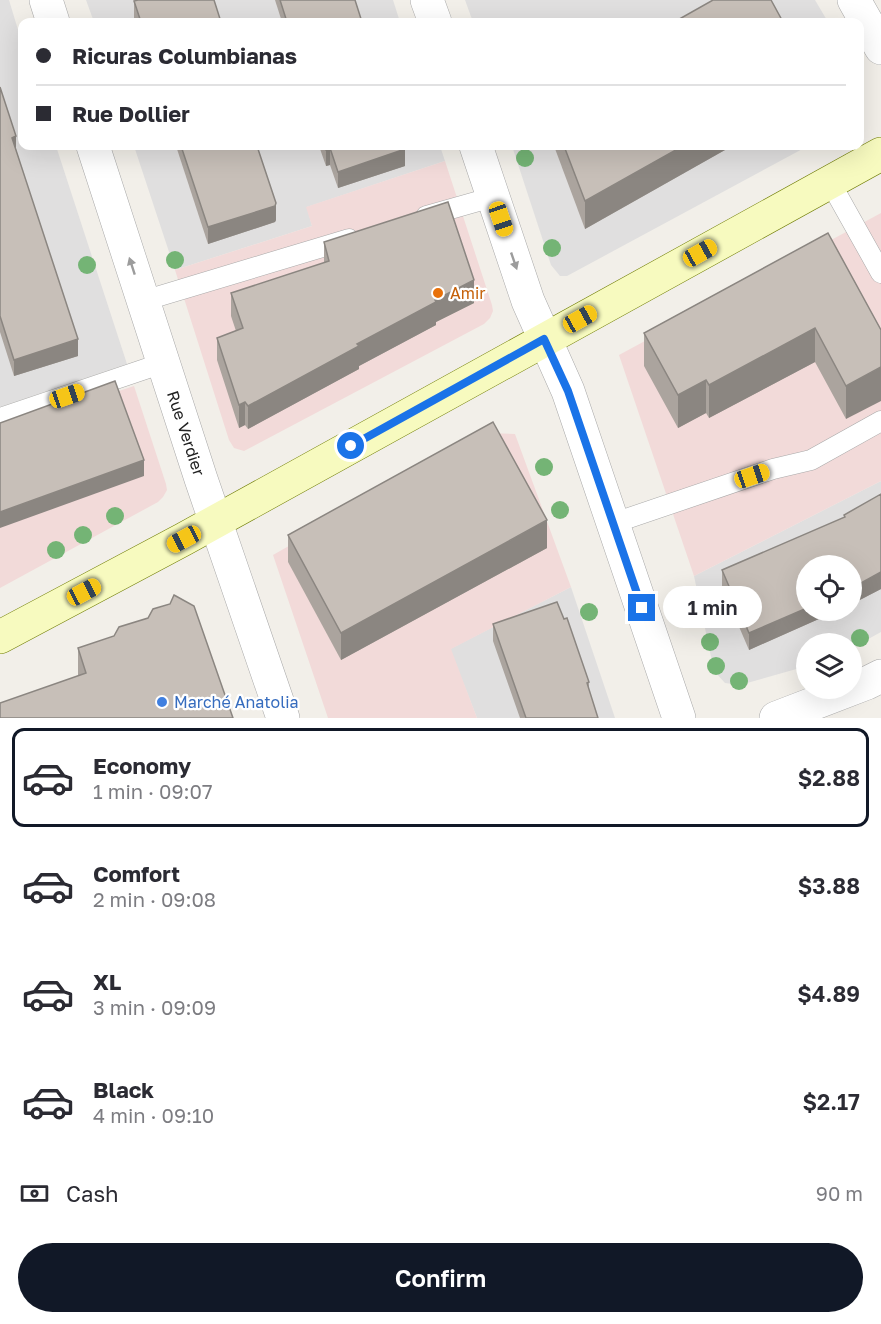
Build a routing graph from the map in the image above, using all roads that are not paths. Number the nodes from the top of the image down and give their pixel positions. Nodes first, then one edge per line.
1 (45, 0) edge
2 (427, 0) edge
3 (854, 0) edge
4 (52, 18) edge
5 (434, 18) edge
6 (880, 43) edge
7 (94, 150) edge
8 (477, 150) edge
9 (881, 154) edge
10 (830, 182) junction
11 (493, 197) junction
12 (409, 221) edge
13 (366, 234) edge
14 (881, 273) edge
15 (143, 300) junction
16 (544, 339) junction
17 (163, 363) junction
18 (0, 418) edge
19 (881, 421) edge
20 (215, 521) junction
21 (614, 523) junction
22 (0, 637) edge
23 (881, 676) edge
24 (283, 718) edge
25 (679, 718) edge
26 (776, 718) edge

1 - 4 street
2 - 5 street
3 - 6 street
15 -> 7 street, Rue Verdier
8 - 11 street
9 - 10 main road
10 - 14 lane
10 - 16 main road
11 - 12 lane
11 -> 16 street
13 - 15 lane
15 - 17 street, Rue Verdier
16 - 20 main road
16 - 21 street
17 - 18 lane
17 - 20 street, Rue Verdier
19 - 21 lane
20 - 22 main road
20 - 24 street, Rue Verdier
21 - 25 street
23 - 26 street

